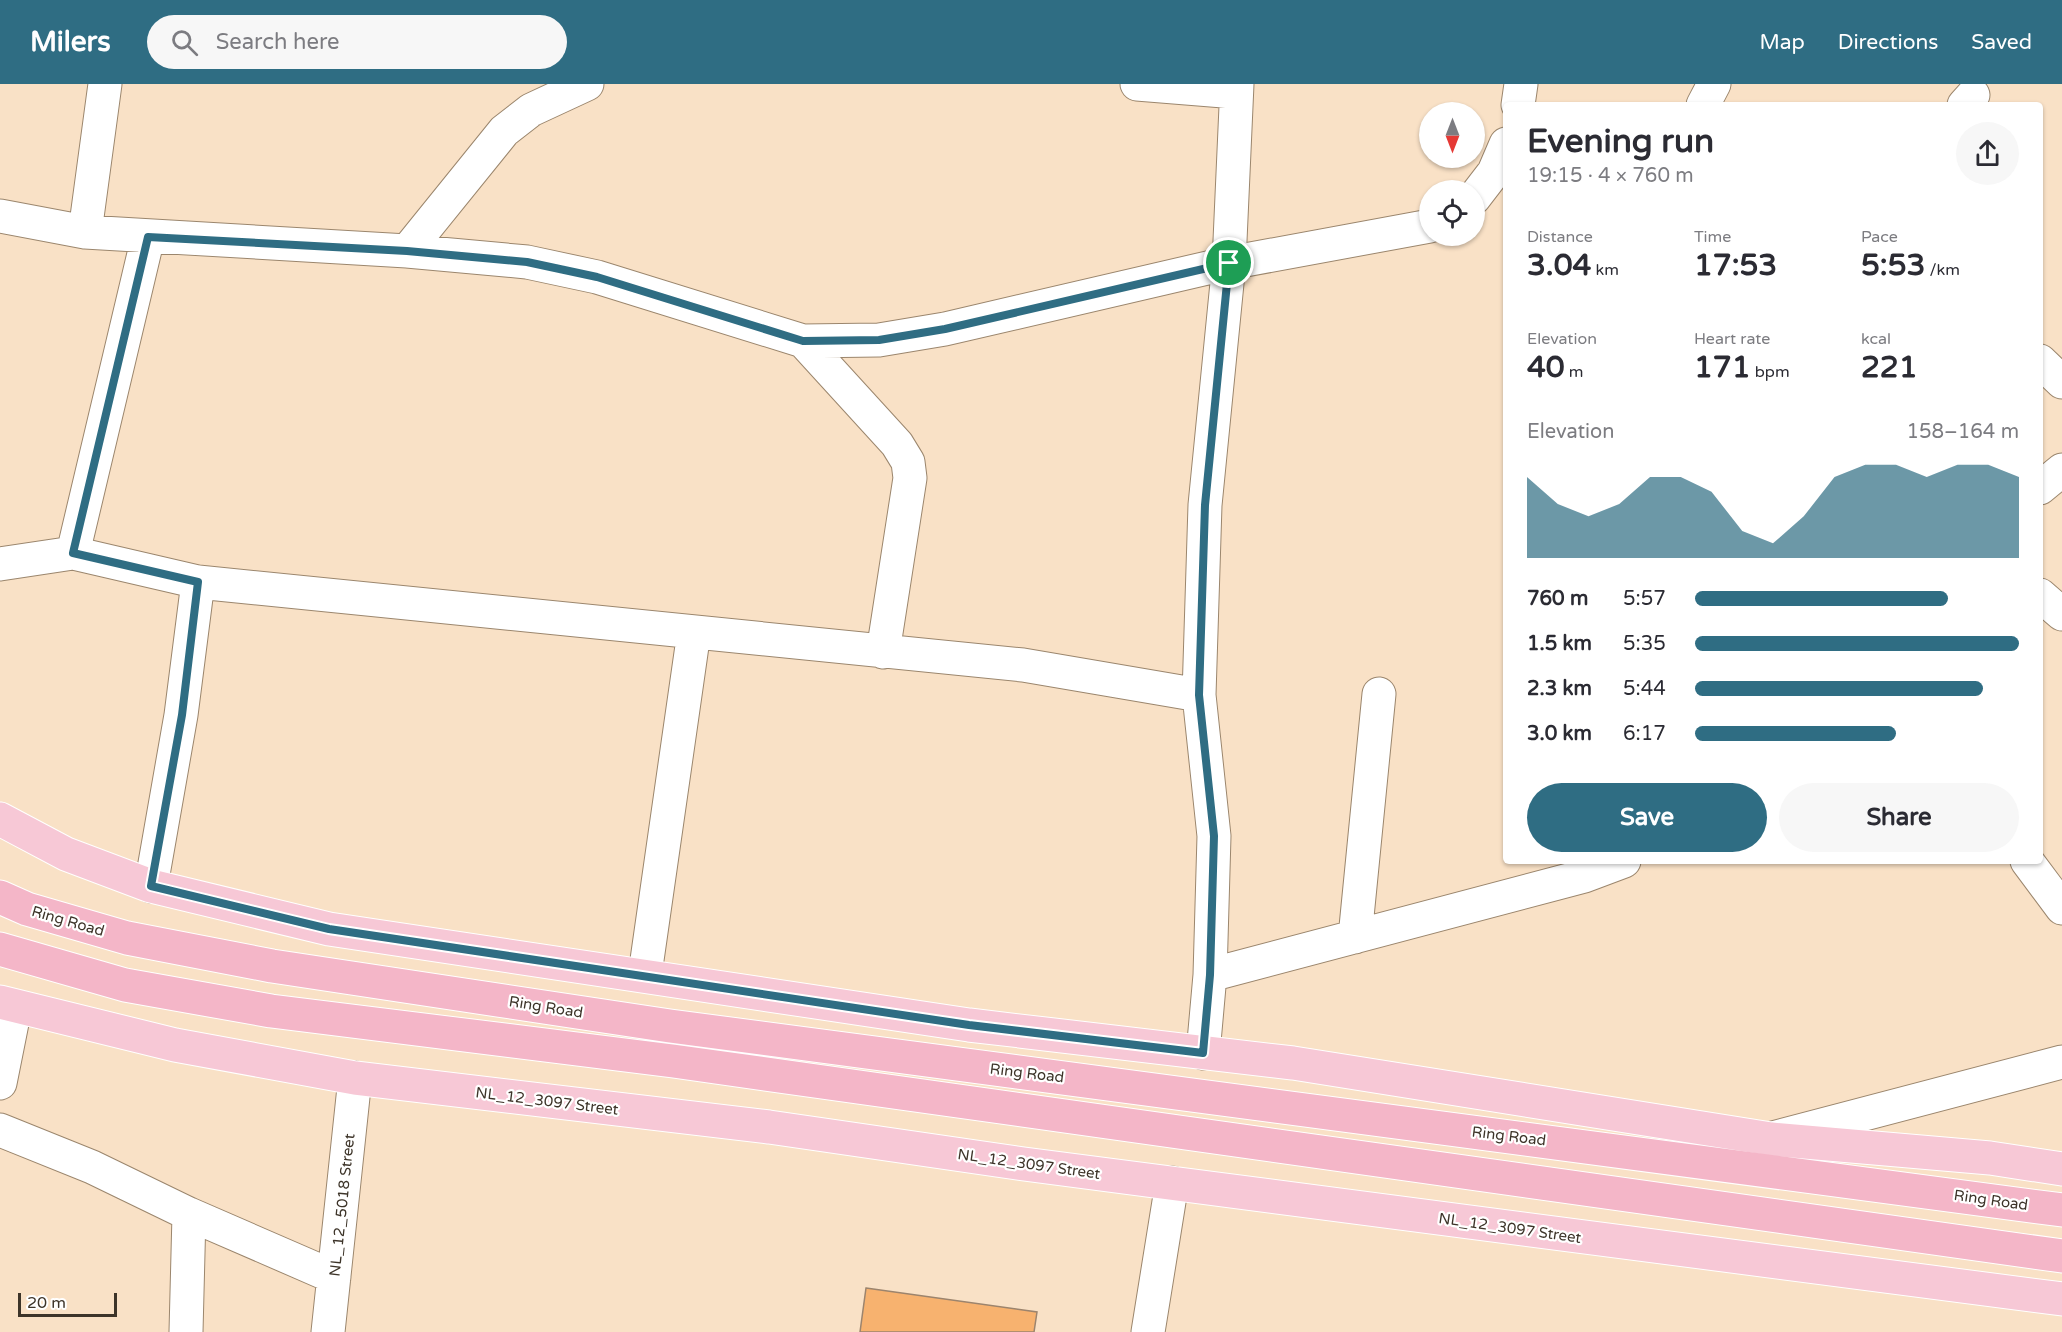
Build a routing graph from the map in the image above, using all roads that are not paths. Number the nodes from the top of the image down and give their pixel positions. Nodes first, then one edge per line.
1 (105, 84) edge
2 (587, 84) edge
3 (1137, 84) edge
4 (1521, 84) edge
5 (1714, 84) edge
6 (1236, 88) edge
7 (1518, 102) edge
8 (1705, 102) edge
9 (1503, 151) edge
10 (1485, 184) edge
11 (0, 216) edge
12 (1419, 228) edge
13 (85, 232) junction
14 (148, 237) junction
15 (407, 251) junction
16 (1229, 263) junction
17 (803, 341) junction
18 (2043, 365) edge
19 (2062, 382) edge
20 (2062, 470) edge
21 (2043, 486) edge
22 (73, 553) junction
23 (0, 564) edge
24 (198, 582) junction
25 (2043, 598) edge
26 (2062, 614) edge
27 (694, 632) junction
28 (883, 652) junction
29 (1379, 694) dead end
30 (1199, 695) junction
31 (0, 819) edge
32 (1616, 864) edge
33 (2029, 864) edge
34 (151, 886) junction
35 (0, 897) edge
36 (2062, 908) edge
37 (1355, 937) junction
38 (0, 949) edge
39 (645, 974) junction
40 (1210, 975) junction
41 (7, 1005) edge
42 (1203, 1053) junction
43 (2062, 1062) edge
44 (355, 1078) junction
45 (0, 1081) edge
46 (0, 1130) edge
47 (1771, 1139) junction
48 (2062, 1168) edge
49 (1172, 1183) junction
50 (2062, 1210) edge
51 (189, 1214) junction
52 (2062, 1256) edge
53 (334, 1277) junction
54 (2062, 1299) edge
55 (186, 1332) edge
56 (328, 1332) edge
57 (1148, 1332) edge

1 - 13 street
2 - 15 street
3 - 6 street
4 - 7 street
5 - 8 street
6 - 16 street
9 - 10 street
11 - 13 street
12 - 16 street
13 - 14 street
14 - 15 street
14 - 22 street
15 - 17 street
16 - 17 street
16 - 30 street
17 - 28 street
18 - 19 street
20 - 21 street
22 - 23 street
22 - 24 street
24 - 27 street
24 - 34 street
25 - 26 street
27 - 28 street
27 - 39 street
28 - 30 street
29 - 37 street
30 - 40 street
31 - 34 main road
32 - 37 street
33 - 36 street
34 - 39 main road
35 - 50 highway, Ring Road
37 - 40 street
38 - 52 highway
39 - 42 main road
40 - 42 street
41 - 44 main road, NL_12_3097 Street
41 - 45 street
42 - 47 main road
43 - 47 street
44 - 49 main road, NL_12_3097 Street
44 - 53 street, NL_12_5018 Street
46 - 51 street
47 - 48 main road
49 - 54 main road, NL_12_3097 Street
49 - 57 street
51 - 53 street
51 - 55 street
53 - 56 street, NL_12_5018 Street

